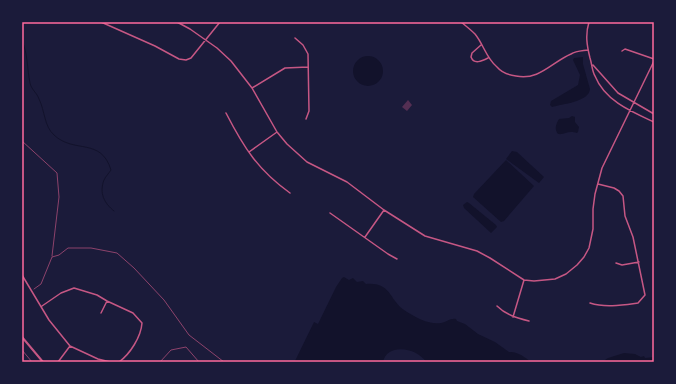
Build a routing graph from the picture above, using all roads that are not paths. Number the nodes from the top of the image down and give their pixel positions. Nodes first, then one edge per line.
1 (101, 22) edge
2 (177, 22) edge
3 (220, 22) edge
4 (461, 22) edge
5 (589, 22) edge
6 (294, 38) dead end
7 (206, 40) junction
8 (481, 45) junction
9 (588, 50) junction
10 (622, 51) dead end
11 (488, 58) junction
12 (654, 60) edge
13 (592, 64) junction
14 (309, 67) junction
15 (252, 88) junction
16 (634, 104) junction
17 (630, 111) junction
18 (226, 113) dead end
19 (654, 114) edge
20 (306, 119) dead end
21 (654, 122) edge
22 (277, 132) junction
23 (248, 152) junction
24 (598, 184) junction
25 (290, 193) dead end
26 (384, 210) junction
27 (330, 214) dead end
28 (365, 237) junction
29 (397, 259) dead end
30 (639, 262) junction
31 (616, 264) dead end
32 (22, 275) edge
33 (524, 280) junction
34 (107, 301) junction
35 (590, 304) dead end
36 (42, 306) junction
37 (497, 306) dead end
38 (101, 313) dead end
39 (513, 317) junction
40 (529, 321) dead end
41 (22, 338) edge
42 (70, 346) junction
43 (43, 362) edge
44 (58, 362) edge
45 (118, 362) edge

1 - 7 street
2 - 7 street
3 - 7 street
4 - 8 street
5 - 9 street
6 - 14 street
7 - 15 street
8 - 11 street
8 - 11 street
9 - 11 street
9 - 13 street
10 - 12 street
12 - 16 street
13 - 16 street
13 - 17 street
14 - 15 street
14 - 20 street
15 - 22 street
16 - 17 street
16 - 19 street
17 - 21 street
17 - 24 street
18 - 23 street
22 - 23 street
22 - 26 street
23 - 25 street
24 - 30 street
24 - 33 street
26 - 28 street
26 - 33 street
27 - 28 street
28 - 29 street
30 - 31 street
30 - 35 street
32 - 36 street
33 - 39 street
34 - 36 street
34 - 38 street
34 - 45 street
36 - 42 street
37 - 39 street
39 - 40 street
41 - 43 street
42 - 44 street
42 - 45 street

